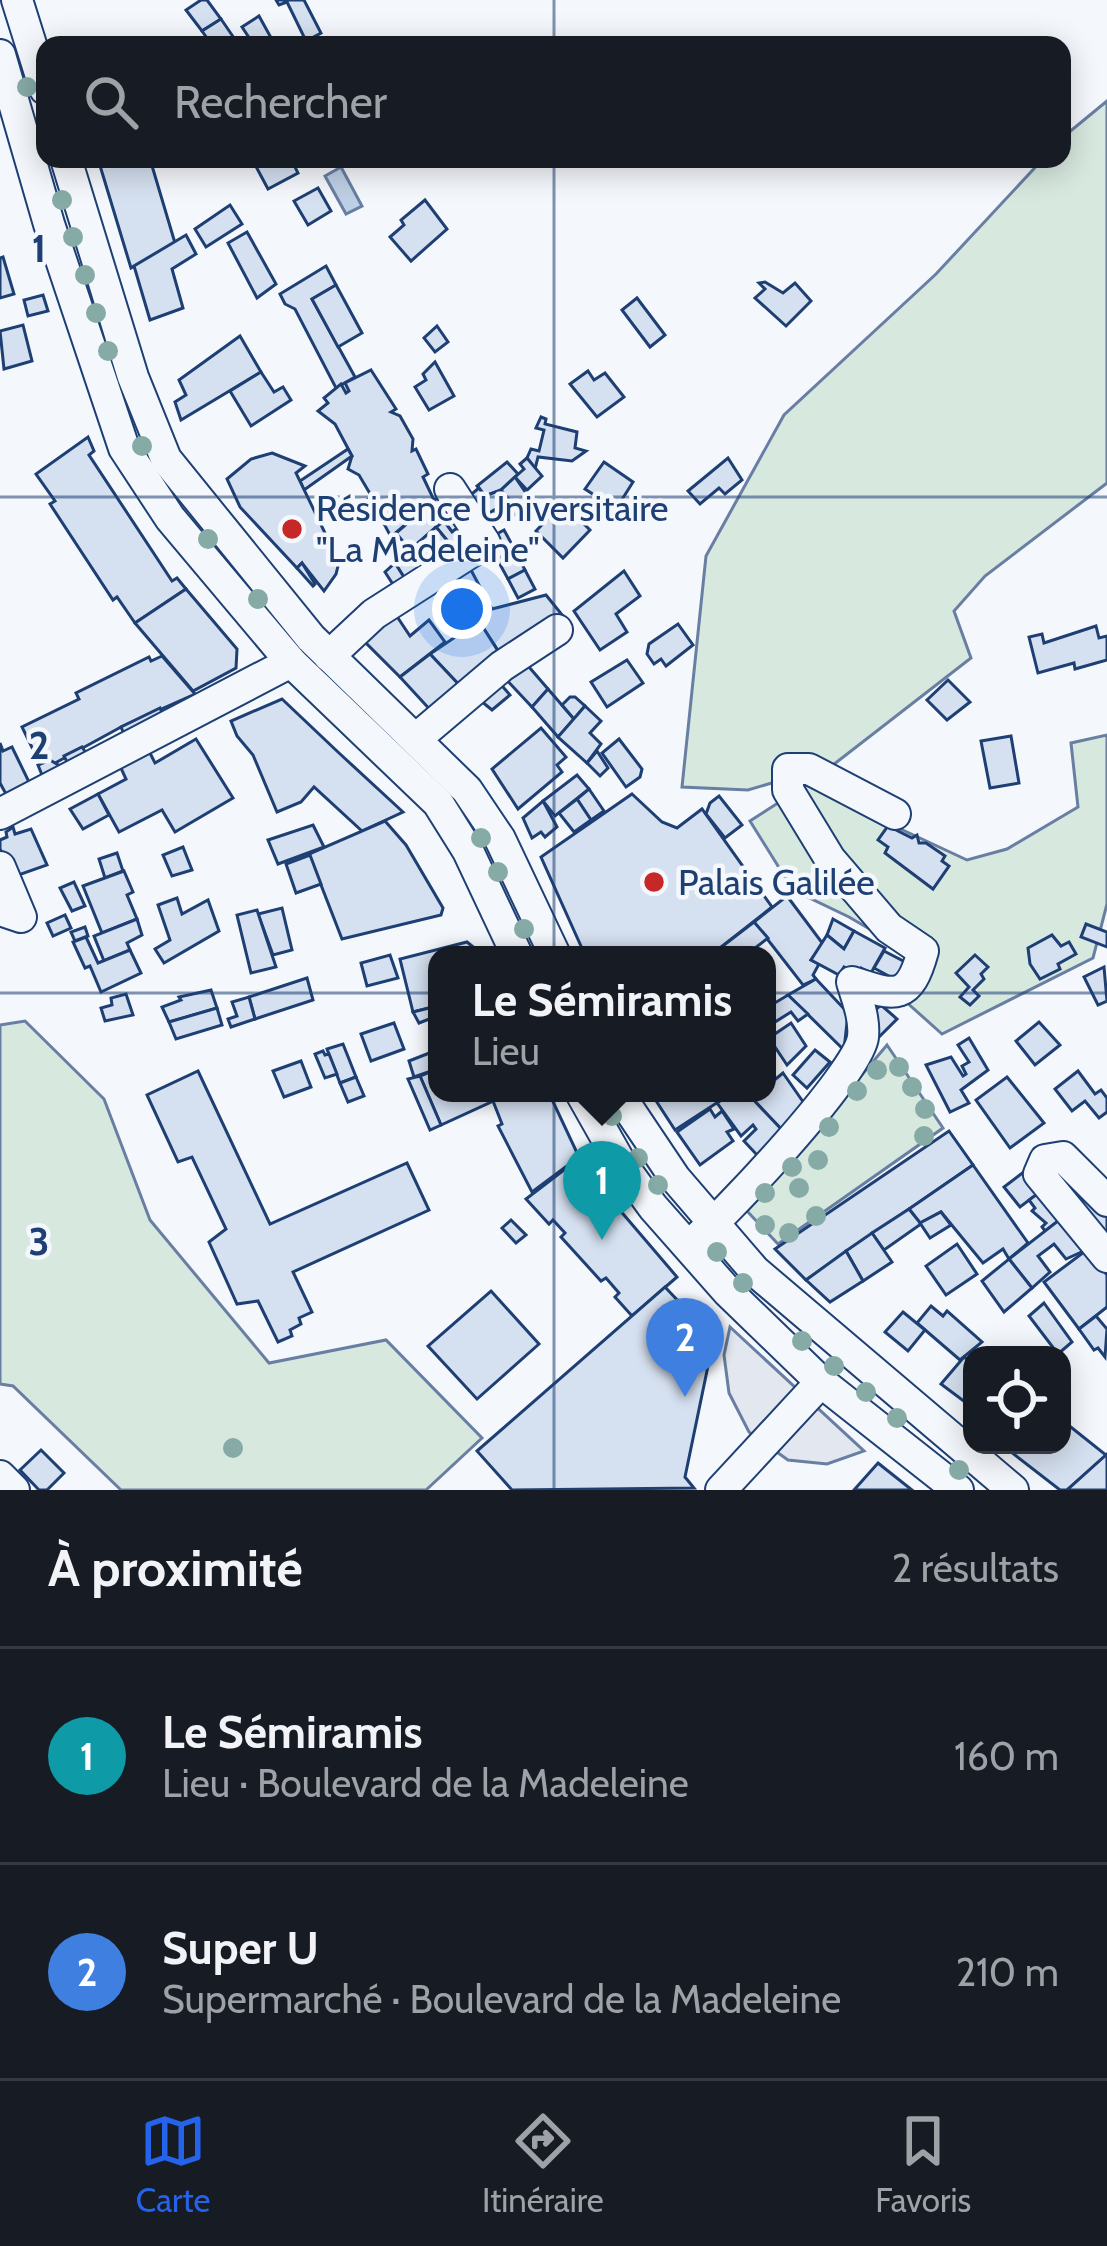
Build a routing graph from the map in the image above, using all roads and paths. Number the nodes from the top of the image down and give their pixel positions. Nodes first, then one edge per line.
1 (17, 0) edge
2 (36, 60) edge
3 (1, 61) edge
4 (69, 168) edge
5 (450, 489) dead end
6 (557, 630) dead end
7 (329, 656) junction
8 (291, 662) junction
9 (417, 738) junction
10 (0, 814) edge
11 (895, 814) dead end
12 (0, 867) edge
13 (520, 878) junction
14 (487, 891) junction
15 (0, 910) edge
16 (513, 946) edge
17 (551, 946) edge
18 (586, 1102) edge
19 (623, 1102) edge
20 (1107, 1201) edge
21 (715, 1225) junction
22 (688, 1246) junction
23 (1107, 1257) edge
24 (821, 1382) junction
25 (0, 1475) edge
26 (1007, 1488) edge
27 (14, 1490) edge
28 (721, 1490) edge
29 (958, 1490) edge

1 - 2 street
3 - 8 street
4 - 7 street
5 - 7 street
6 - 9 street
7 - 9 street
8 - 10 street
8 - 14 street
9 - 13 street
11 - 21 street
12 - 15 street
13 - 14 street
13 - 17 street
14 - 16 street
18 - 22 street
19 - 21 street
20 - 23 street
21 - 22 street
21 - 26 street
22 - 24 street
24 - 28 street
24 - 29 street
25 - 27 street

